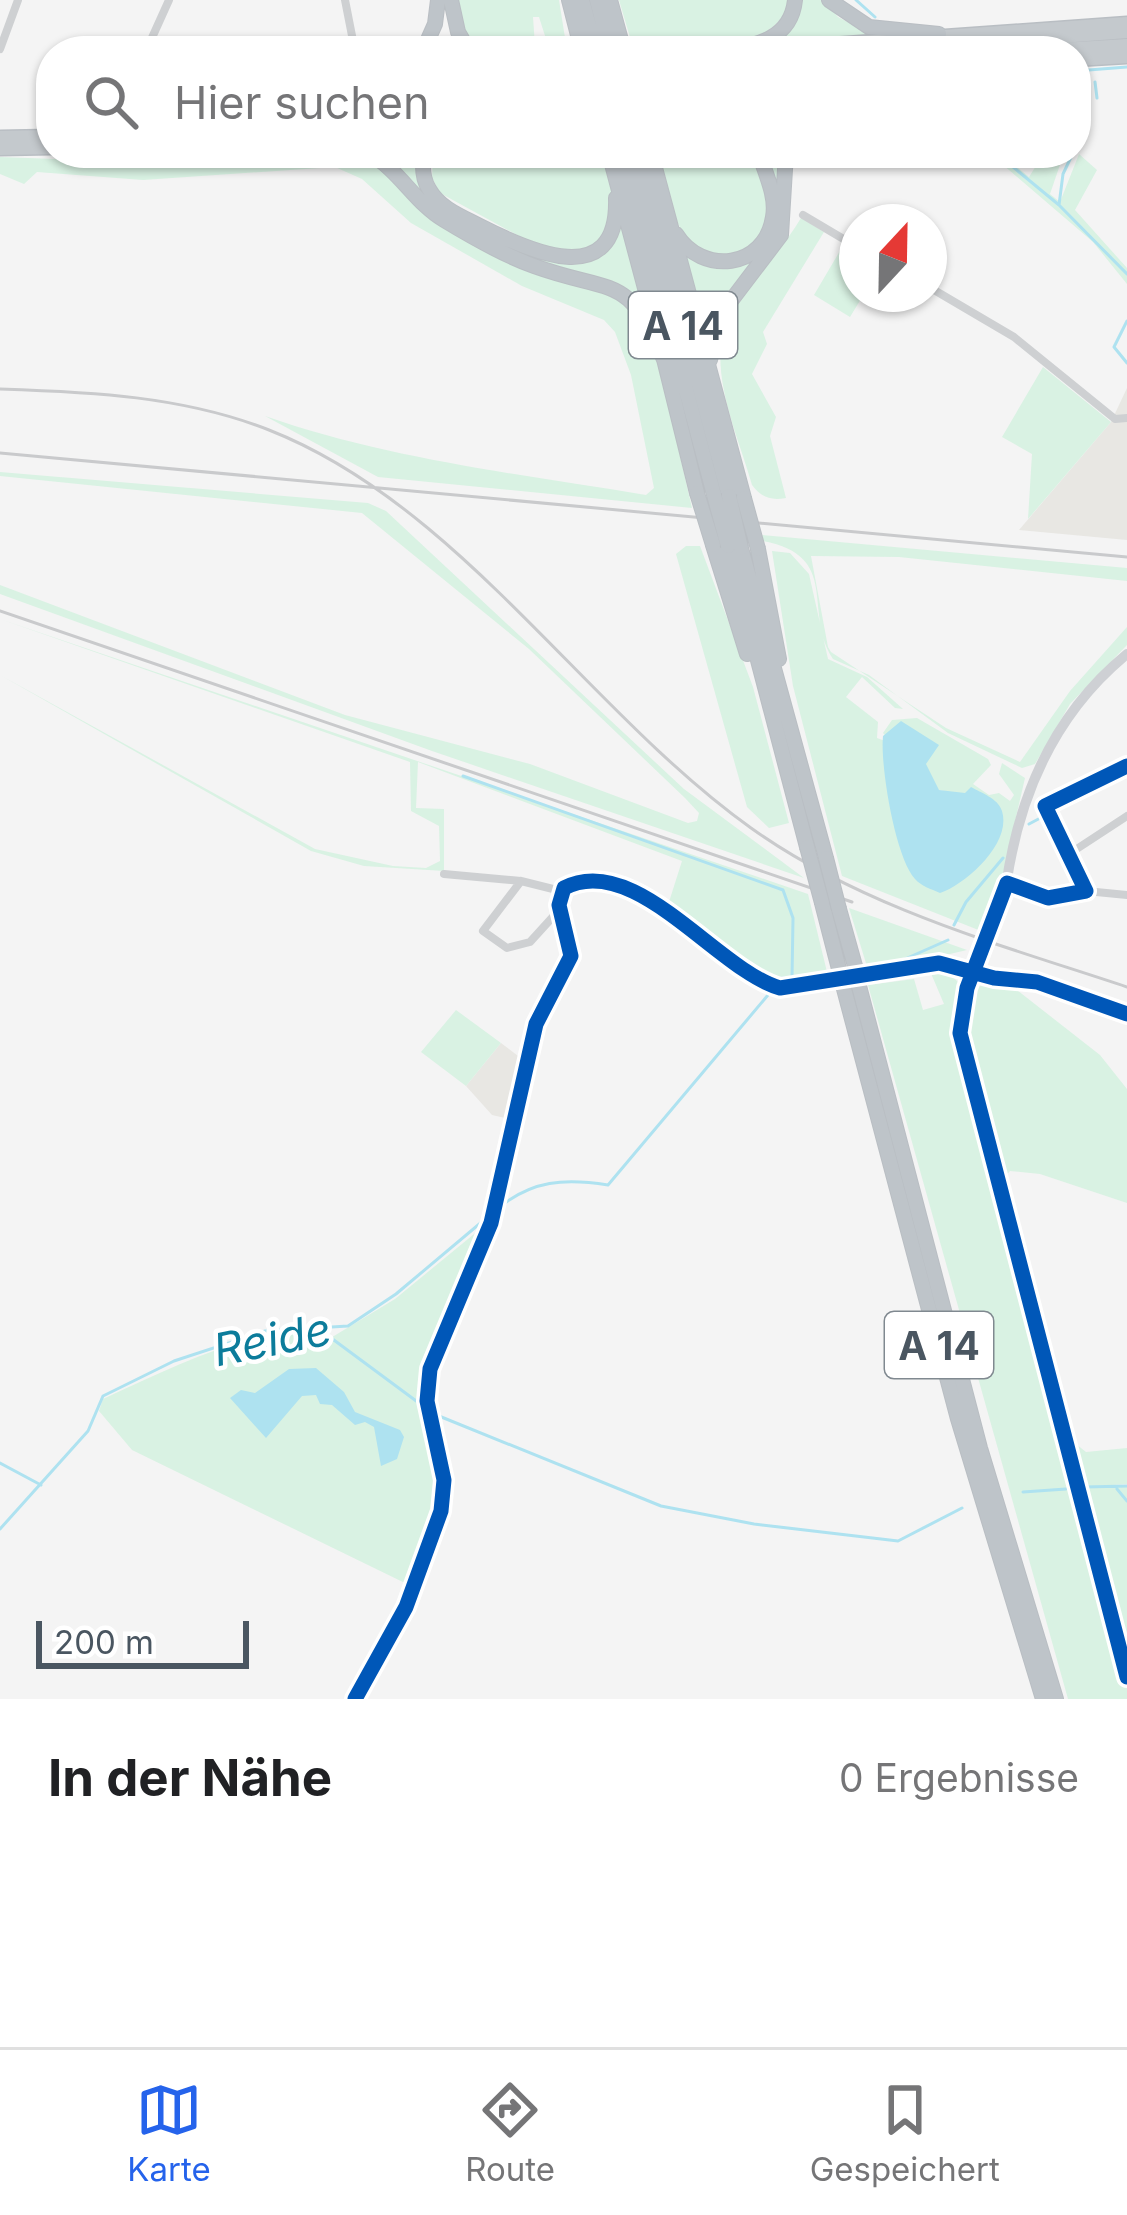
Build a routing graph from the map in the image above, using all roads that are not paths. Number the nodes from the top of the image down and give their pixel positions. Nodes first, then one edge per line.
1 (18, 0) edge
2 (169, 0) edge
3 (344, 0) edge
4 (438, 0) edge
5 (451, 0) edge
6 (569, 0) edge
7 (582, 0) edge
8 (597, 0) edge
9 (795, 0) edge
10 (829, 0) edge
11 (612, 3) edge
12 (1127, 27) edge
13 (939, 34) junction
14 (153, 36) edge
15 (352, 36) edge
16 (427, 36) edge
17 (462, 36) edge
18 (595, 36) edge
19 (597, 36) edge
20 (600, 36) edge
21 (603, 36) edge
22 (774, 36) edge
23 (914, 36) edge
24 (1034, 36) edge
25 (1127, 45) edge
26 (1091, 47) edge
27 (0, 49) edge
28 (1127, 57) edge
29 (1091, 59) edge
30 (36, 136) edge
31 (0, 137) edge
32 (0, 148) edge
33 (36, 148) edge
34 (390, 168) edge
35 (425, 168) edge
36 (613, 168) edge
37 (628, 168) edge
38 (641, 168) edge
39 (655, 168) edge
40 (763, 168) edge
41 (785, 168) edge
42 (615, 175) junction
43 (667, 213) junction
44 (803, 215) dead end
45 (839, 236) edge
46 (947, 297) edge
47 (665, 362) junction
48 (713, 388) junction
49 (1127, 418) edge
50 (729, 496) junction
51 (727, 546) junction
52 (1127, 654) edge
53 (794, 747) junction
54 (1127, 766) edge
55 (1127, 816) edge
56 (1069, 854) junction
57 (444, 874) dead end
58 (521, 880) junction
59 (1006, 884) junction
60 (561, 891) junction
61 (1086, 891) junction
62 (1127, 895) edge
63 (560, 909) junction
64 (847, 968) junction
65 (973, 972) junction
66 (851, 987) junction
67 (1127, 1014) edge
68 (1127, 1677) edge
69 (355, 1699) edge
70 (1043, 1699) edge
71 (1056, 1699) edge

1 - 27 street
2 - 14 street
3 - 15 street
4 - 16 highway
5 - 17 highway
6 - 18 highway
7 - 19 highway
8 - 20 highway
9 - 22 highway
10 - 13 highway
11 - 21 highway
12 - 13 highway
12 - 24 highway
13 - 23 highway
25 - 26 highway
28 - 29 highway
30 - 31 highway
32 - 33 highway
34 - 47 highway
35 - 42 highway
36 - 42 highway
37 - 50 highway, A 14
38 - 50 highway, A 14
39 - 43 highway
40 - 43 highway
41 - 48 highway
42 - 47 highway
43 - 48 highway
44 - 45 street
46 - 49 street
47 - 51 highway, bridge
48 - 50 highway
50 - 51 highway, A 14, bridge
50 - 53 highway, bridge
51 - 53 highway, A 14
51 - 64 highway, A 14, bridge
52 - 59 main road
53 - 64 highway, A 14, bridge
54 - 56 street
55 - 56 street
56 - 61 street
57 - 58 street
58 - 60 street
58 - 63 street
59 - 61 street
59 - 65 main road
60 - 63 street
60 - 65 street
61 - 62 street
63 - 69 street
64 - 66 highway, A 14, bridge
65 - 67 street
65 - 68 street
66 - 70 highway, A 14
66 - 71 highway, A 14

